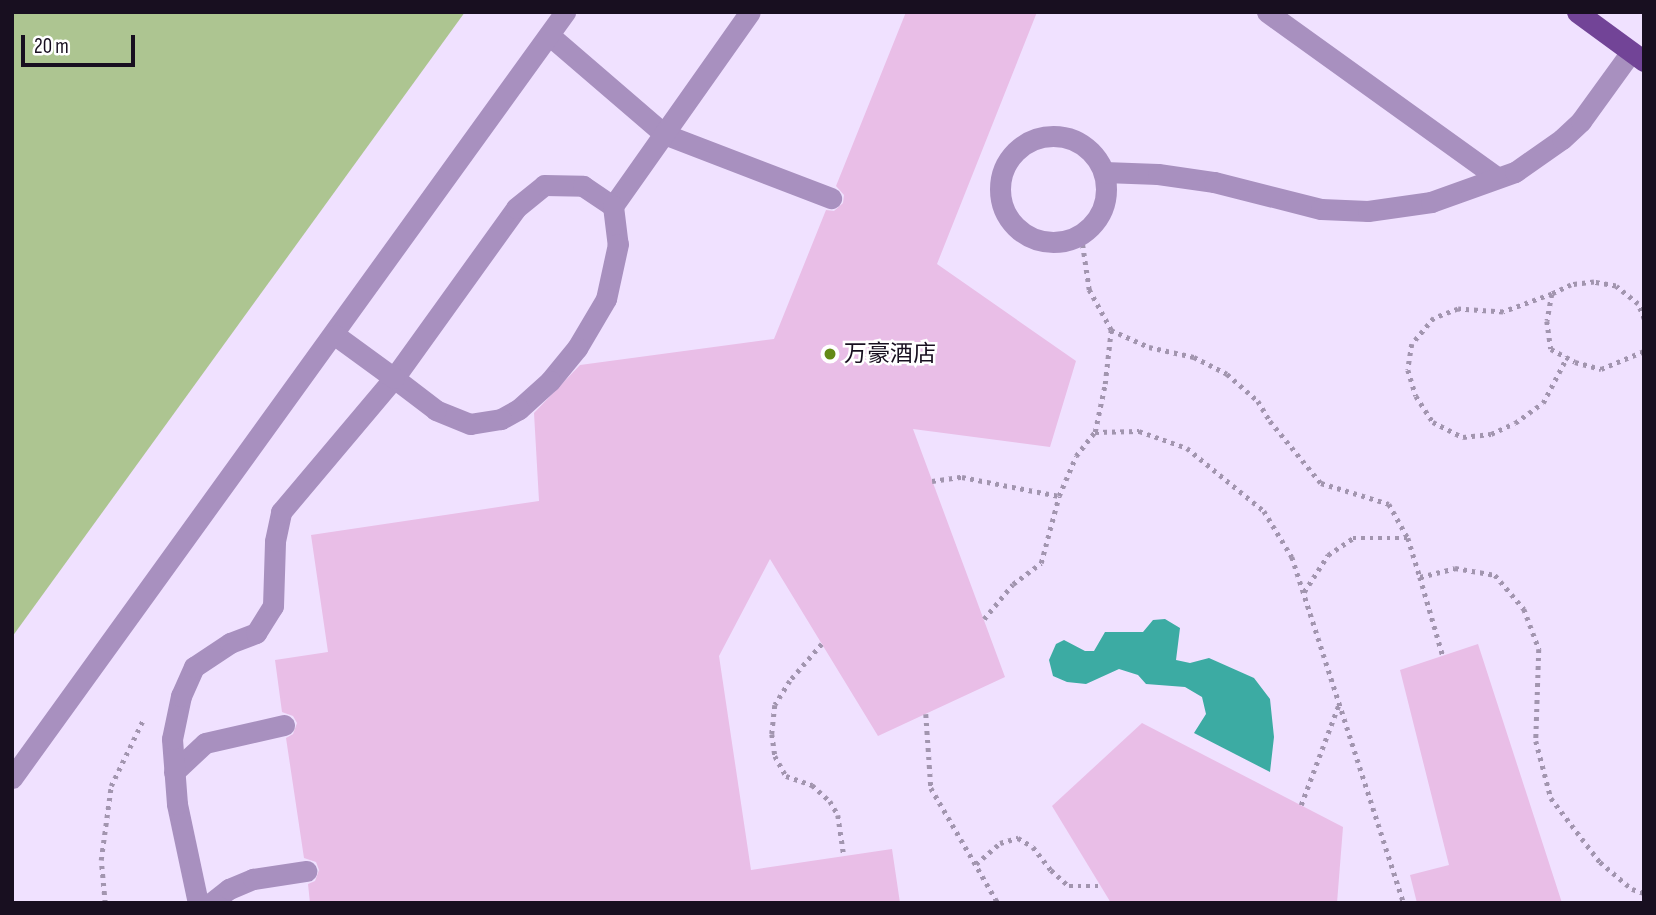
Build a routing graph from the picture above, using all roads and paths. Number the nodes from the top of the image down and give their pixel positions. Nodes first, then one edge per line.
1 (565, 12) edge
2 (750, 12) edge
3 (1267, 12) edge
4 (1577, 12) edge
5 (549, 35) junction
6 (1637, 56) edge
7 (664, 134) junction
8 (1104, 172) junction
9 (1499, 178) junction
10 (831, 198) dead end
11 (613, 206) junction
12 (1081, 235) junction
13 (1552, 294) junction
14 (1644, 319) edge
15 (1111, 330) junction
16 (335, 335) junction
17 (1644, 350) edge
18 (1567, 357) junction
19 (394, 378) junction
20 (1096, 432) junction
21 (932, 481) dead end
22 (1059, 496) junction
23 (1408, 538) junction
24 (1420, 578) junction
25 (1304, 592) junction
26 (984, 619) dead end
27 (822, 644) dead end
28 (1443, 656) dead end
29 (181, 696) junction
30 (1340, 703) junction
31 (926, 714) dead end
32 (284, 725) dead end
33 (174, 772) junction
34 (12, 778) edge
35 (1301, 805) dead end
36 (844, 856) dead end
37 (976, 864) junction
38 (306, 871) dead end
39 (1101, 886) dead end
40 (1644, 893) edge
41 (105, 903) edge
42 (198, 903) edge
43 (211, 903) edge
44 (998, 903) edge
45 (1404, 903) edge

1 - 5 street
2 - 7 street
3 - 9 street
4 - 6 main road
5 - 7 street
5 - 16 street
6 - 9 street
7 - 10 street
7 - 11 street
8 - 9 street
8 - 12 street
8 - 12 street
11 - 19 street
11 - 19 street
12 - 15 path
13 - 14 path
13 - 18 path
13 - 18 path
15 - 20 path
15 - 23 path
16 - 19 street
16 - 34 street
17 - 18 path
19 - 29 street
20 - 22 path
20 - 25 path
21 - 22 path
22 - 26 path
23 - 24 path
23 - 25 path
24 - 28 path
24 - 40 path
25 - 30 path
27 - 36 path
29 - 33 street
29 - 41 path
30 - 35 path
30 - 45 path
31 - 37 path
32 - 33 street
33 - 42 street
37 - 39 path
37 - 44 path
38 - 43 street

